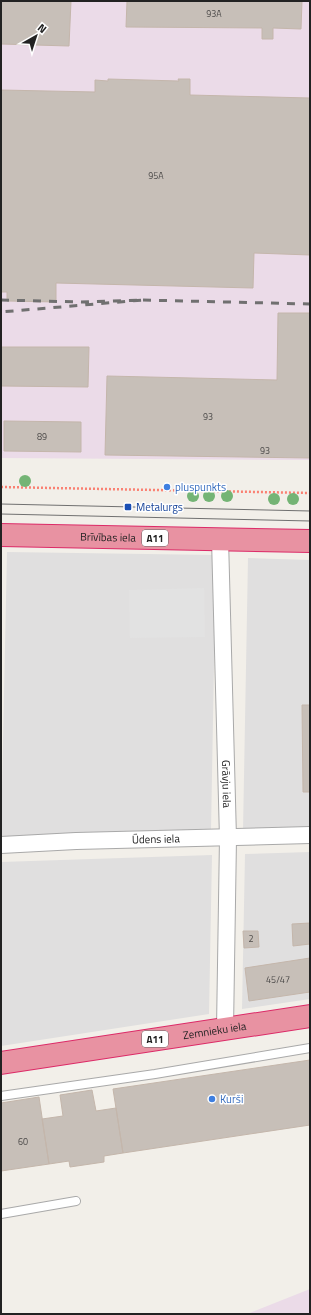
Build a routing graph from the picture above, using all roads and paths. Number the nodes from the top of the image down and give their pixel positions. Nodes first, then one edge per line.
1 (1, 487) edge
2 (310, 492) edge
3 (1, 535) edge
4 (220, 539) junction
5 (310, 541) edge
6 (310, 835) edge
7 (228, 838) junction
8 (1, 845) edge
9 (310, 1016) edge
10 (225, 1029) junction
11 (310, 1048) edge
12 (1, 1063) edge
13 (1, 1096) edge
14 (76, 1201) dead end
15 (1, 1214) edge

1 - 2 path
3 - 4 highway, Brīvības iela / A11
4 - 5 highway, Brīvības iela / A11
4 - 7 street, Grāvju iela
6 - 7 street, Ūdens iela
7 - 8 street, Ūdens iela
7 - 10 street, Grāvju iela
9 - 10 highway, Zemnieku iela / A11
10 - 12 highway, Zemnieku iela / A11
11 - 13 lane
14 - 15 lane

